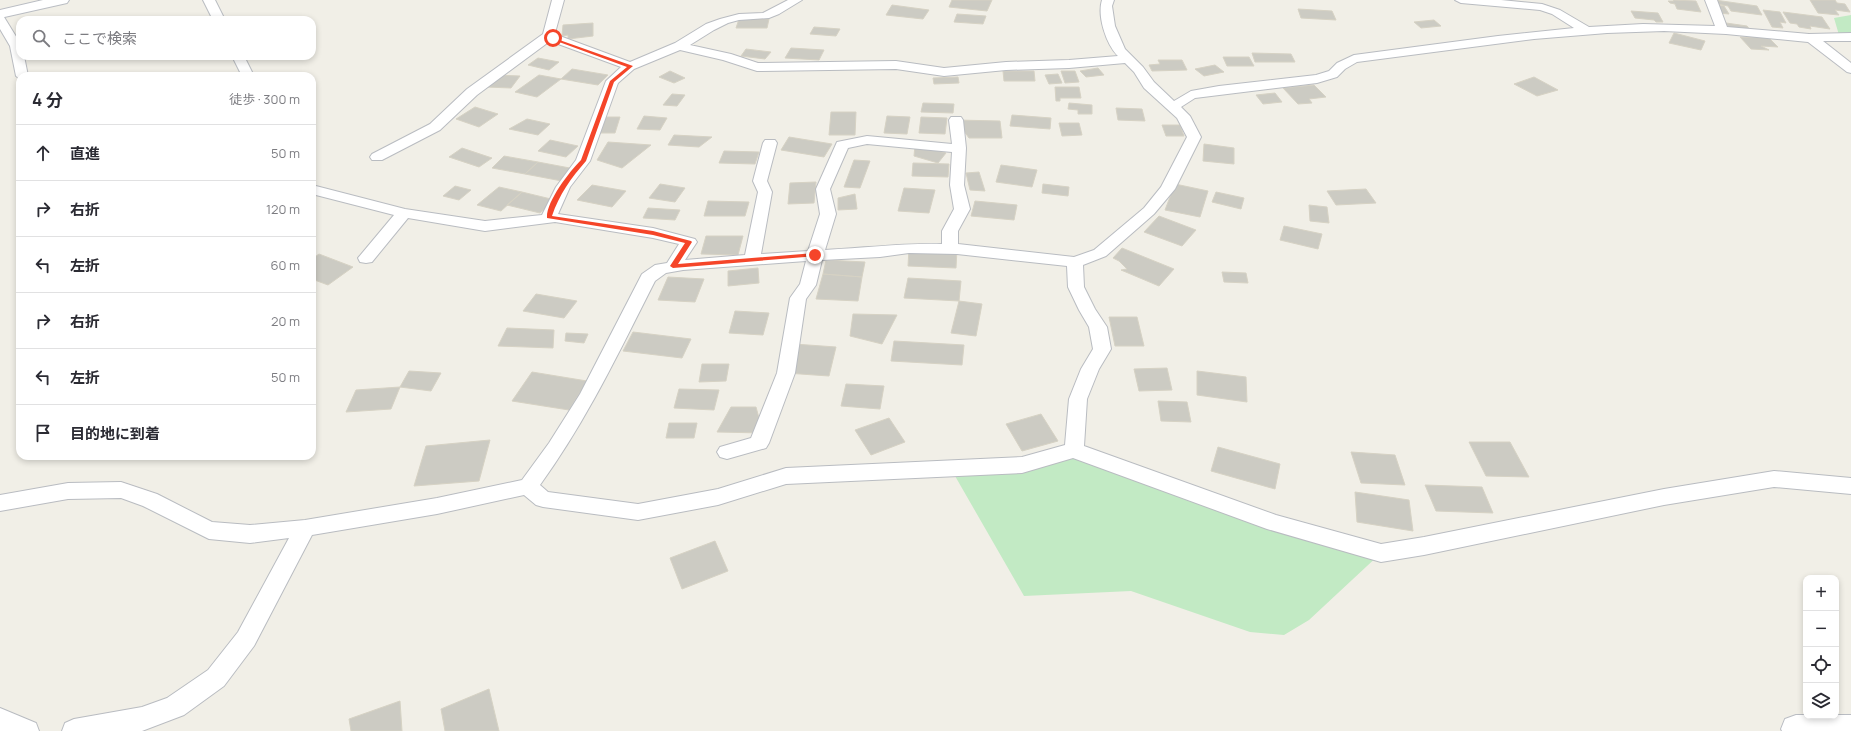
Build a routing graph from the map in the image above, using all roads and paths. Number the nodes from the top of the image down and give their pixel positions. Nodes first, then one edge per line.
1 (62, 0) edge
2 (209, 0) edge
3 (558, 0) edge
4 (796, 0) edge
5 (1108, 0) edge
6 (1461, 0) edge
7 (1711, 0) edge
8 (0, 14) edge
9 (217, 16) edge
10 (0, 19) edge
11 (1587, 31) junction
12 (1722, 31) junction
13 (550, 35) junction
14 (1851, 37) edge
15 (1812, 38) junction
16 (16, 46) edge
17 (679, 46) junction
18 (1127, 59) junction
19 (19, 60) edge
20 (240, 60) edge
21 (630, 66) junction
22 (1851, 68) edge
23 (21, 72) edge
24 (246, 72) edge
25 (1173, 107) junction
26 (956, 120) dead end
27 (770, 143) dead end
28 (959, 148) junction
29 (377, 157) dead end
30 (316, 190) edge
31 (404, 213) junction
32 (554, 218) junction
33 (950, 250) junction
34 (815, 255) junction
35 (366, 258) dead end
36 (752, 259) junction
37 (1075, 262) junction
38 (673, 266) junction
39 (1074, 450) junction
40 (726, 452) dead end
41 (528, 486) junction
42 (1851, 486) edge
43 (0, 503) edge
44 (305, 528) junction
45 (0, 720) edge
46 (1851, 728) edge
47 (1796, 729) dead end
48 (27, 731) edge
49 (74, 731) edge

1 - 8 street
2 - 9 street
3 - 13 street
4 - 17 street
5 - 18 street
6 - 11 street
7 - 12 street
10 - 16 street
11 - 12 street
11 - 25 street
12 - 15 street
13 - 21 street
13 - 29 street
14 - 15 street
15 - 22 street
17 - 18 street
17 - 21 street
18 - 25 street
19 - 23 street
20 - 24 street
21 - 32 street
25 - 37 street
26 - 28 street
27 - 36 street
28 - 33 street
28 - 34 street
30 - 31 street
31 - 32 street
31 - 35 street
32 - 38 street
33 - 34 street
33 - 37 street
34 - 36 street
34 - 40 street
36 - 38 street
37 - 39 street
38 - 41 street
39 - 41 street
39 - 42 street
41 - 44 street
43 - 44 street
44 - 49 street
45 - 48 street
46 - 47 street

